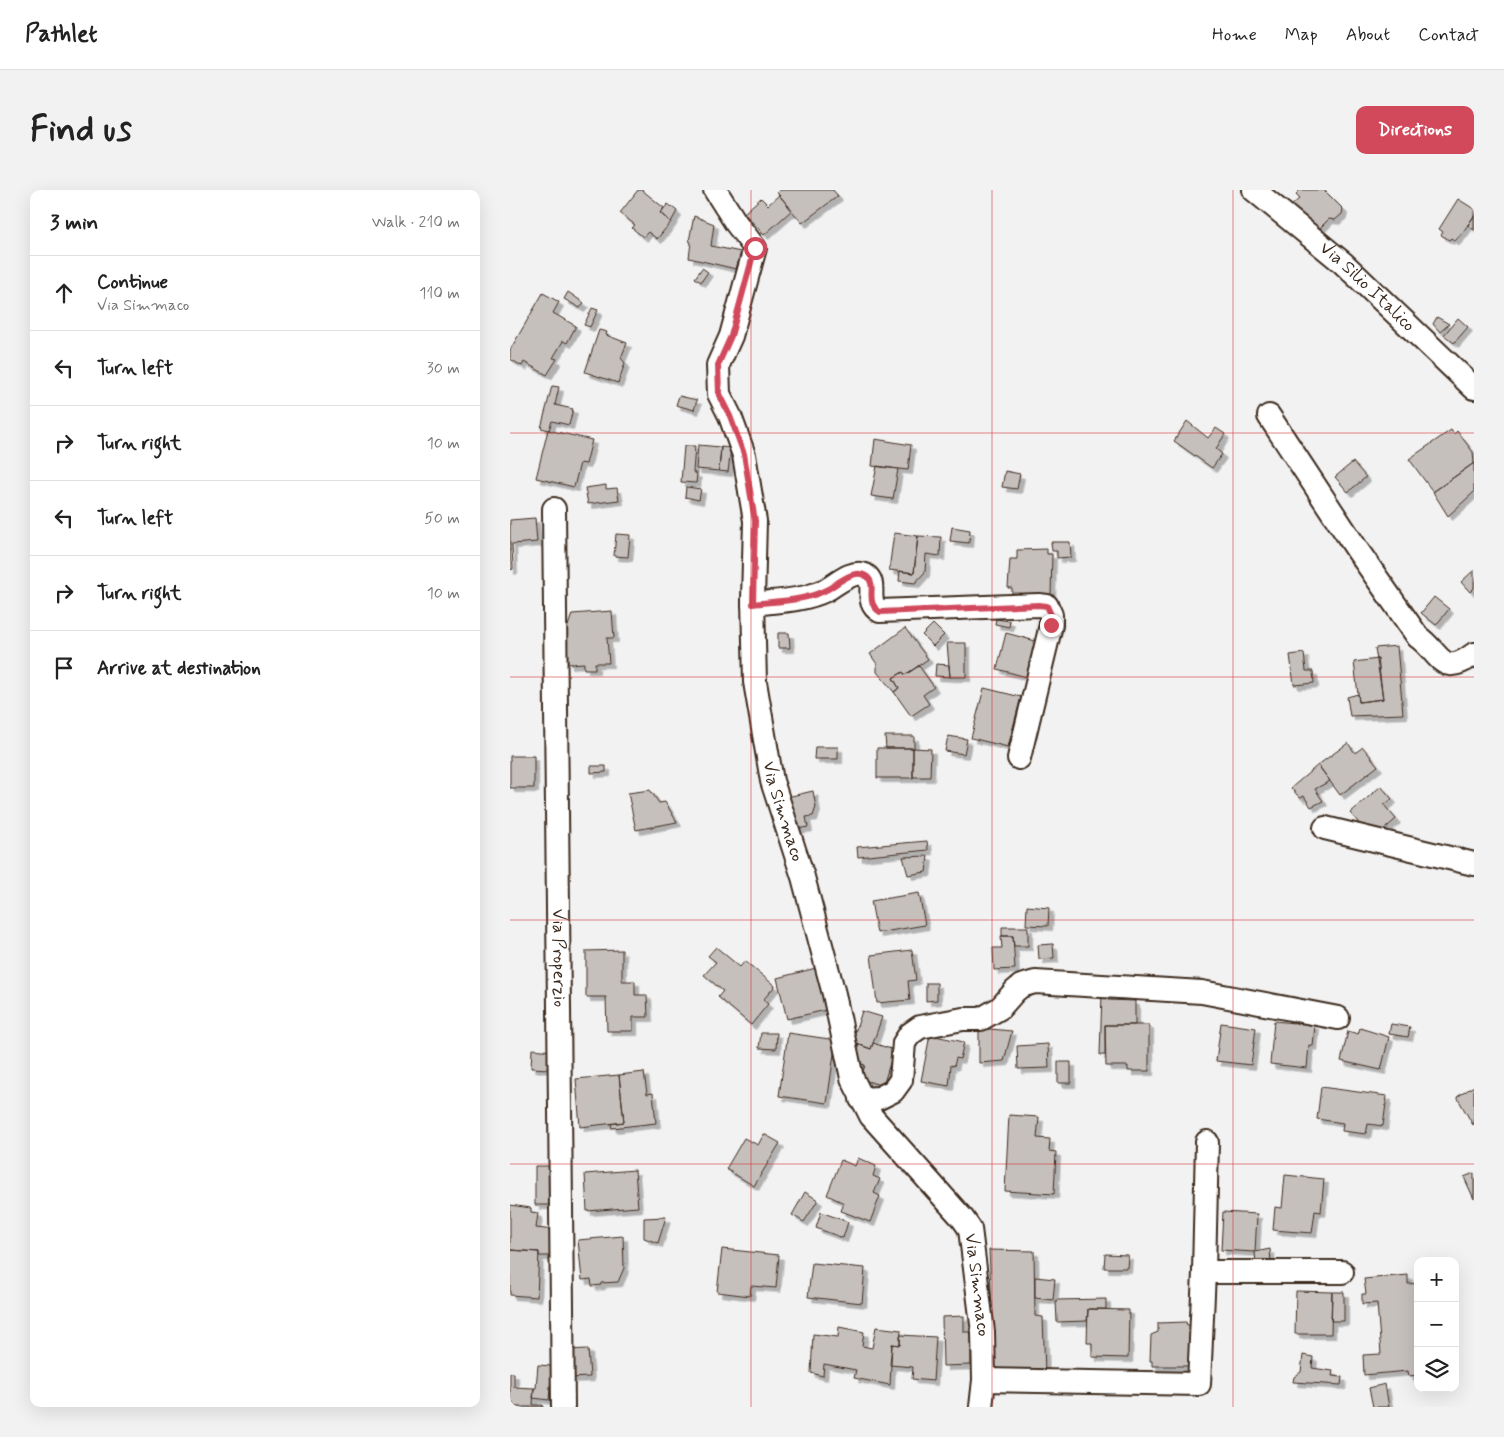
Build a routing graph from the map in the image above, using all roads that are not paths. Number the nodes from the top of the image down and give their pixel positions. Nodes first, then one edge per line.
1 (715, 190) edge
2 (1254, 190) edge
3 (1474, 388) edge
4 (1269, 416) dead end
5 (554, 509) dead end
6 (753, 604) junction
7 (1474, 654) edge
8 (1019, 758) dead end
9 (1325, 828) dead end
10 (1474, 864) edge
11 (1338, 1018) dead end
12 (861, 1099) junction
13 (1207, 1142) dead end
14 (1204, 1272) junction
15 (1342, 1272) dead end
16 (984, 1380) junction
17 (563, 1407) edge
18 (980, 1407) edge

1 - 6 street, Via Simmaco
2 - 3 street, Via Silio Italico
4 - 7 street
5 - 17 street, Via Properzio
6 - 8 street
6 - 12 street, Via Simmaco
9 - 10 street
11 - 12 street
12 - 16 street, Via Simmaco
13 - 14 street
14 - 15 street
14 - 16 street
16 - 18 street, Via Simmaco

